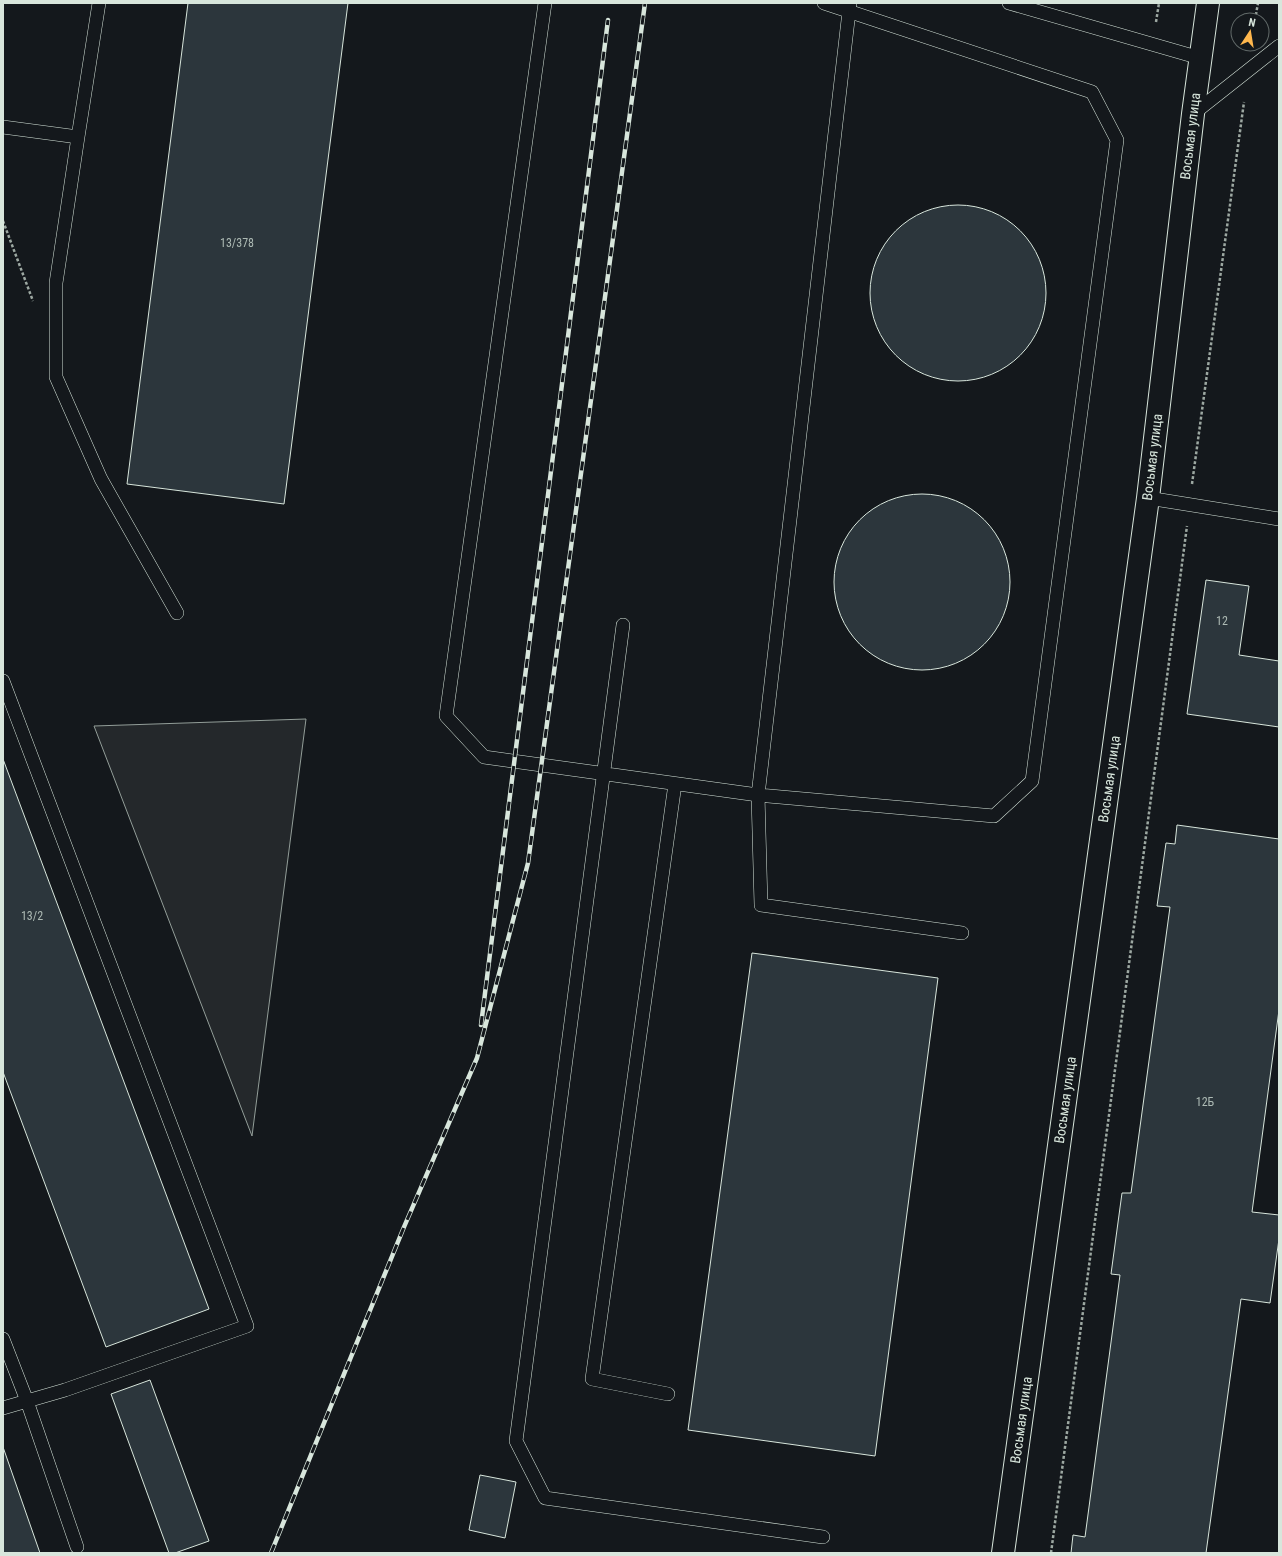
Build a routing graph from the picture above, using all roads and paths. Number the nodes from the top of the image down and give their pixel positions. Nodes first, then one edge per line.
1 (99, 3) edge
2 (545, 3) edge
3 (824, 3) edge
4 (1009, 3) edge
5 (1208, 3) edge
6 (850, 7) edge
7 (1279, 46) edge
8 (1200, 58) junction
9 (1248, 70) junction
10 (1193, 114) junction
11 (3, 127) edge
12 (78, 137) junction
13 (3, 221) edge
14 (56, 339) junction
15 (1148, 498) junction
16 (1190, 504) junction
17 (1279, 519) edge
18 (177, 613) dead end
19 (624, 625) dead end
20 (3, 681) edge
21 (604, 774) junction
22 (675, 784) junction
23 (758, 795) junction
24 (962, 933) dead end
25 (3, 1339) edge
26 (668, 1394) dead end
27 (27, 1401) junction
28 (3, 1408) edge
29 (823, 1537) dead end
30 (77, 1547) dead end
31 (1002, 1553) edge
32 (1052, 1553) edge

1 - 12 lane
2 - 21 lane
3 - 6 lane
4 - 8 lane
5 - 8 street, Восьмая улица
6 - 23 lane
6 - 23 lane
7 - 9 lane
8 - 10 street, Восьмая улица
9 - 10 lane
9 - 16 path
10 - 15 street, Восьмая улица
11 - 12 lane
12 - 14 lane
13 - 14 path
14 - 18 lane
15 - 16 lane
15 - 31 street, Восьмая улица
16 - 17 lane
16 - 32 path
19 - 21 lane
20 - 27 lane
21 - 22 lane
21 - 29 lane
22 - 23 lane
22 - 26 lane
23 - 24 lane
25 - 27 lane
27 - 28 lane
27 - 30 lane

